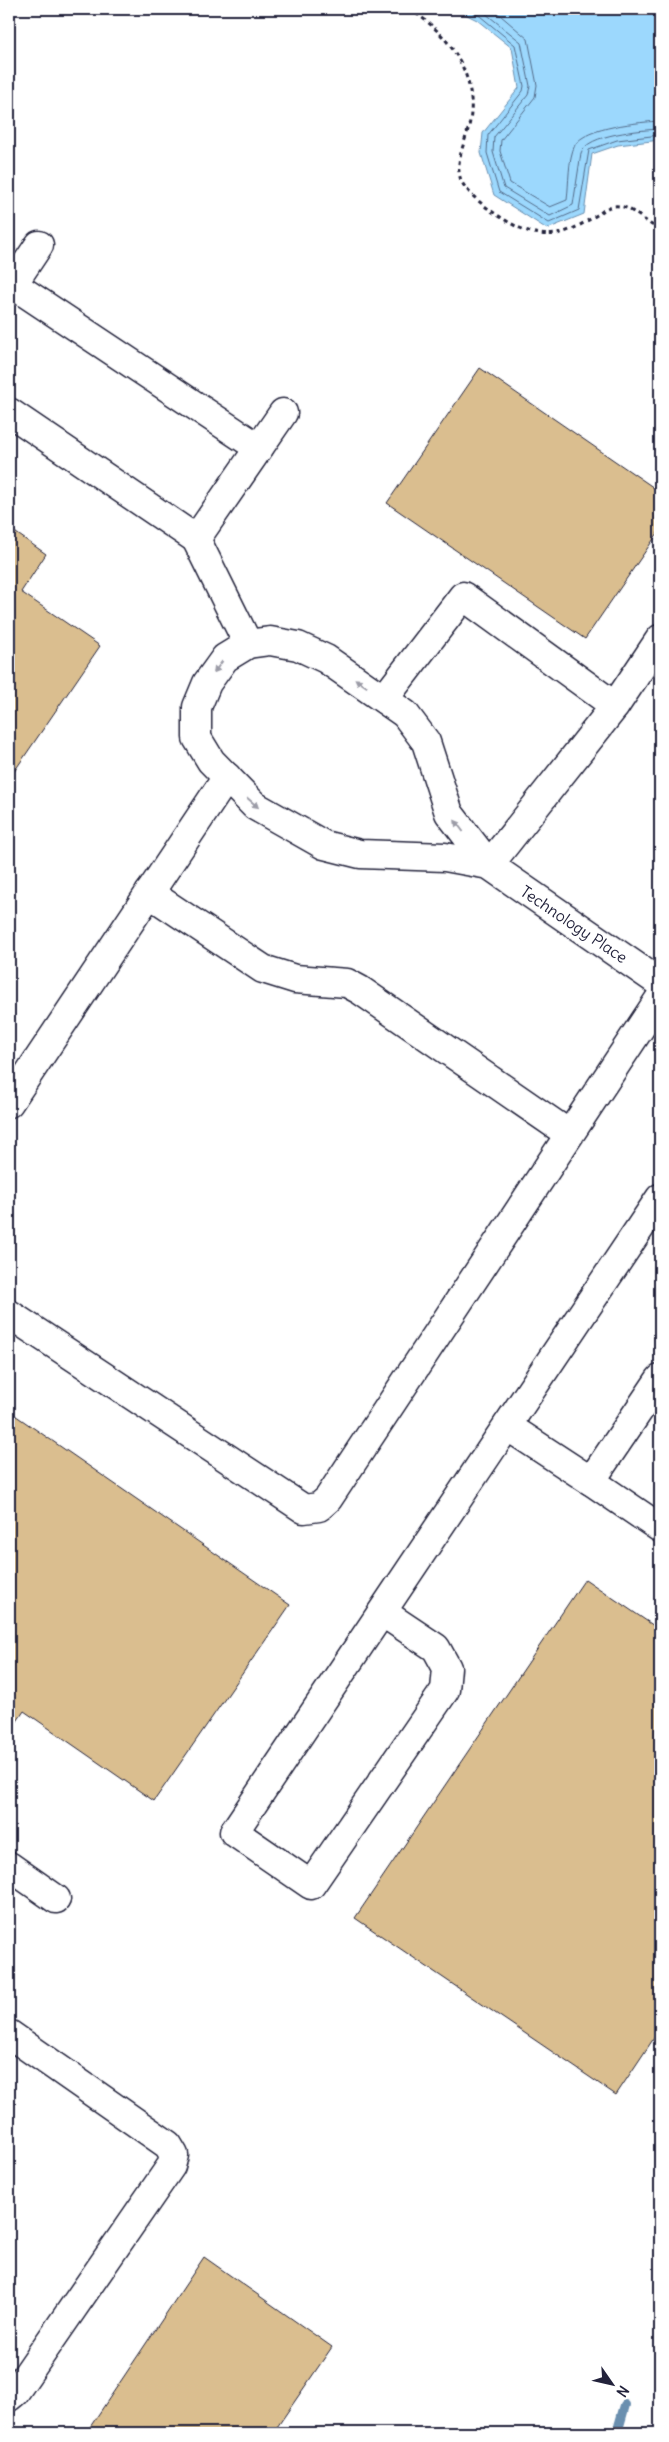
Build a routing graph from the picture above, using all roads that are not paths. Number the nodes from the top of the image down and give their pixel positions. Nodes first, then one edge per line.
1 (39, 245) dead end
2 (10, 285) edge
3 (9, 412) edge
4 (283, 413) dead end
5 (258, 448) junction
6 (196, 539) junction
7 (660, 639) edge
8 (248, 644) junction
9 (384, 699) junction
10 (615, 706) junction
11 (227, 777) junction
12 (489, 866) junction
13 (149, 894) junction
14 (660, 983) edge
15 (660, 998) edge
16 (9, 1103) edge
17 (569, 1134) junction
18 (660, 1198) edge
19 (9, 1314) edge
20 (660, 1379) edge
21 (507, 1426) junction
22 (591, 1481) junction
23 (660, 1528) edge
24 (382, 1612) junction
25 (9, 1866) edge
26 (56, 1899) dead end
27 (9, 2034) edge
28 (9, 2397) edge

1 - 2 street
2 - 5 street
3 - 6 street
4 - 5 street
5 - 6 street
6 - 8 street
7 - 10 street
9 -> 8 street, Technology Place
8 -> 11 street, Technology Place
9 - 10 street
12 -> 9 street, Technology Place
10 - 12 street
11 -> 12 street, Technology Place
11 - 13 street
12 - 14 street, Technology Place
13 - 16 street
13 - 17 street
15 - 17 street
17 - 19 street
18 - 21 street
20 - 22 street
21 - 22 street
21 - 24 street
22 - 23 street
24 - 24 street
25 - 26 street
27 - 28 street

